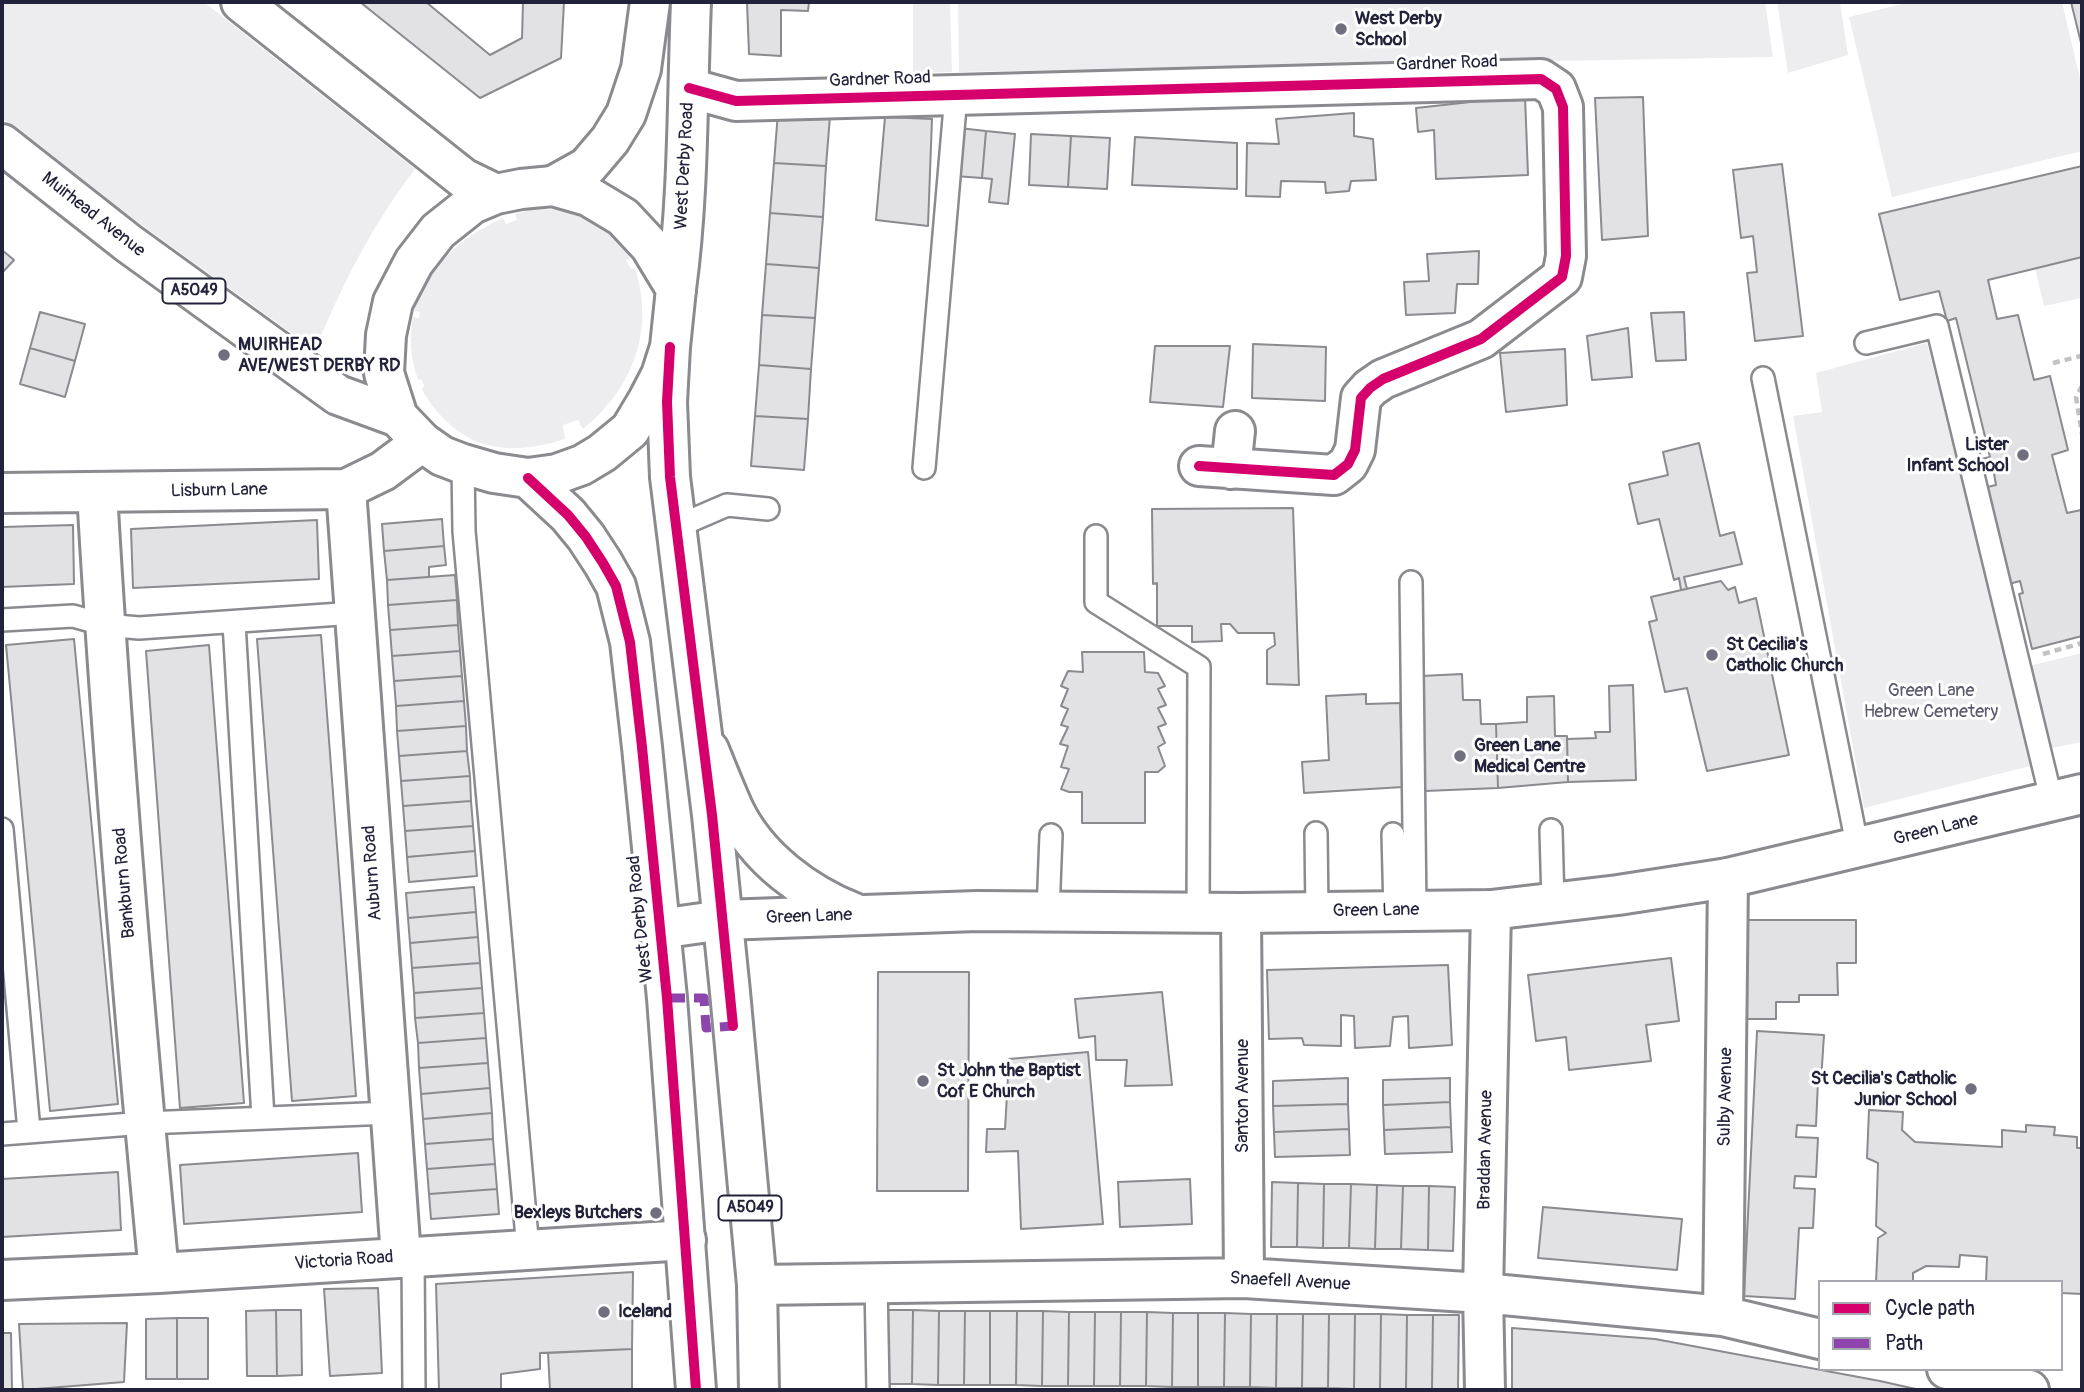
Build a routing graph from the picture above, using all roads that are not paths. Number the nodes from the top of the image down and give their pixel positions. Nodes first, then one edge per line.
1 (241, 2) edge
2 (650, 2) edge
3 (691, 2) edge
4 (689, 88) junction
5 (956, 95) junction
6 (2, 144) edge
7 (553, 186) junction
8 (496, 194) junction
9 (676, 289) junction
10 (1866, 342) dead end
11 (670, 347) junction
12 (1763, 378) dead end
13 (410, 429) junction
14 (1235, 431) dead end
15 (463, 464) junction
16 (923, 468) dead end
17 (528, 478) junction
18 (346, 489) junction
19 (97, 492) junction
20 (2, 493) edge
21 (768, 509) dead end
22 (676, 527) junction
23 (1096, 536) dead end
24 (1411, 582) dead end
25 (355, 613) junction
26 (2, 620) edge
27 (234, 623) junction
28 (105, 625) junction
29 (701, 732) junction
30 (2067, 798) edge
31 (2, 829) edge
32 (1551, 830) dead end
33 (1316, 833) dead end
34 (1392, 834) dead end
35 (1051, 835) dead end
36 (1858, 849) junction
37 (1728, 878) junction
38 (1553, 903) junction
39 (1491, 909) junction
40 (1405, 911) junction
41 (1048, 912) junction
42 (1317, 912) junction
43 (1198, 913) junction
44 (1241, 913) junction
45 (859, 915) junction
46 (723, 920) junction
47 (659, 929) junction
48 (390, 1113) junction
49 (263, 1118) junction
50 (145, 1122) junction
51 (29, 1131) junction
52 (2, 1134) edge
53 (686, 1240) junction
54 (528, 1249) junction
55 (407, 1257) junction
56 (159, 1273) junction
57 (1244, 1278) junction
58 (2, 1280) edge
59 (876, 1283) junction
60 (757, 1285) junction
61 (1483, 1293) junction
62 (1723, 1316) junction
63 (1818, 1339) edge
64 (1955, 1371) edge
65 (414, 1390) edge
66 (696, 1390) edge
67 (759, 1390) edge
68 (878, 1390) edge
69 (1485, 1390) edge
70 (2029, 1390) edge

1 - 8 main road
2 - 7 main road
3 - 4 main road, West Derby Road
4 - 5 main road, Gardner Road
4 - 9 main road, West Derby Road
5 - 14 main road, Gardner Road
5 - 16 lane
6 - 13 main road, Muirhead Avenue / A5049
7 - 8 main road
7 - 9 main road
8 - 13 main road
9 - 11 main road, A5049
10 - 30 lane
11 - 17 main road, A5049
11 - 22 main road, A5049
12 - 36 lane
13 - 15 main road, A5049
13 - 18 main road, Lisburn Lane
15 - 17 main road, A5049
15 - 54 lane
17 - 47 main road, West Derby Road
18 - 19 main road, Lisburn Lane
18 - 25 main road, Auburn Road
19 - 20 main road, Lisburn Lane
19 - 28 main road, Bankburn Road
21 - 22 lane
22 - 29 main road, A5049
23 - 43 lane
24 - 40 lane
25 - 27 lane
25 - 48 main road, Auburn Road
26 - 28 lane
27 - 28 lane
27 - 49 lane
28 - 50 main road, Bankburn Road
29 - 45 main road
29 - 46 main road, A5049
30 - 36 main road, Green Lane
31 - 51 lane
32 - 38 lane
33 - 42 lane
34 - 40 lane
35 - 41 lane
36 - 37 main road, Green Lane
37 - 38 main road, Green Lane
37 - 62 main road, Sulby Avenue
38 - 39 main road, Green Lane
39 - 40 main road, Green Lane
39 - 61 main road, Braddan Avenue
40 - 42 main road, Green Lane
41 - 43 main road, Green Lane
41 - 45 main road, Green Lane
42 - 44 main road, Green Lane
43 - 44 main road, Green Lane
44 - 57 main road, Santon Avenue
45 - 46 main road, Green Lane
46 - 47 main road, Green Lane
46 - 60 main road, A5049
47 - 53 main road, West Derby Road
48 - 49 lane
48 - 55 main road, Auburn Road
49 - 50 lane
50 - 51 lane
50 - 56 main road, Bankburn Road
51 - 52 lane
53 - 54 main road, Victoria Road
53 - 66 main road, West Derby Road
54 - 55 main road, Victoria Road
55 - 56 main road, Victoria Road
55 - 65 lane
56 - 58 main road, Victoria Road
57 - 59 main road, Snaefell Avenue
57 - 61 main road, Snaefell Avenue
59 - 60 main road, Snaefell Avenue
59 - 68 lane
60 - 67 main road, A5049
61 - 62 main road, Snaefell Avenue
61 - 69 main road, Braddan Avenue
62 - 63 main road, Snaefell Avenue
64 - 70 main road

